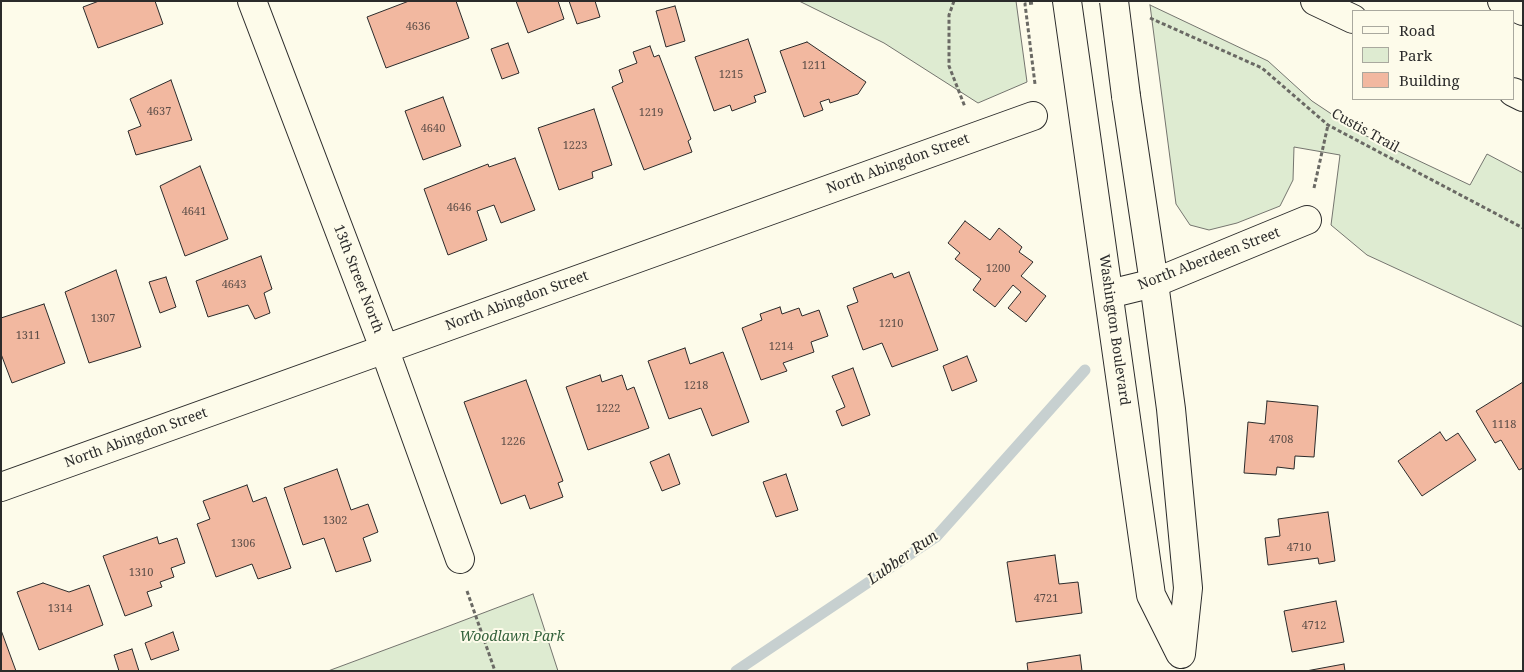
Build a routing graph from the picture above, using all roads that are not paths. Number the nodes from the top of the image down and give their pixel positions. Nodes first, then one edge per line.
1 (252, 1) edge
2 (1067, 1) edge
3 (1114, 1) edge
4 (1315, 1) edge
5 (1502, 1) edge
6 (1523, 11) edge
7 (1352, 19) edge
8 (1033, 116) road end
9 (1307, 220) road end
10 (1154, 283) junction
11 (1109, 294) junction
12 (384, 348) junction
13 (1, 487) edge
14 (460, 559) road end
15 (1182, 662) edge

1 - 12 main road, 13th Street North
2 - 11 main road, Washington Boulevard
3 - 10 main road, Washington Boulevard, bridge
4 - 7 main road
5 - 6 main road
8 - 12 main road, North Abingdon Street
9 - 10 main road, North Aberdeen Street
10 - 11 main road, North Aberdeen Street
10 - 15 main road, Washington Boulevard
11 - 15 main road, Washington Boulevard
12 - 13 main road, North Abingdon Street
12 - 14 main road, 13th Street North

